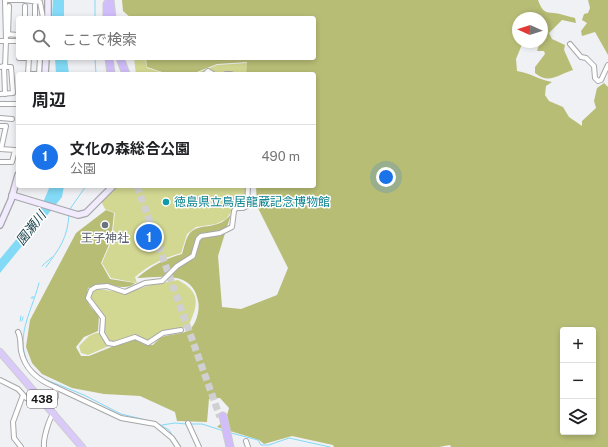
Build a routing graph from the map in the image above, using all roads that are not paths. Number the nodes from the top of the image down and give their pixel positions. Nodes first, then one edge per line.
1 (5, 0) edge
2 (23, 0) edge
3 (48, 0) edge
4 (107, 0) edge
5 (110, 0) edge
6 (35, 5) dead end
7 (9, 6) dead end
8 (25, 6) dead end
9 (25, 16) edge
10 (35, 16) edge
11 (42, 16) edge
12 (48, 16) edge
13 (108, 16) edge
14 (108, 16) edge
15 (6, 34) junction
16 (16, 35) edge
17 (0, 41) edge
18 (6, 41) junction
19 (16, 41) edge
20 (570, 44) dead end
21 (27, 60) edge
22 (40, 60) edge
23 (46, 60) edge
24 (110, 60) edge
25 (121, 60) edge
26 (608, 65) edge
27 (3, 67) edge
28 (28, 72) edge
29 (38, 72) edge
30 (45, 72) edge
31 (111, 72) edge
32 (125, 72) edge
33 (2, 94) edge
34 (16, 104) edge
35 (0, 105) edge
36 (0, 118) edge
37 (12, 118) dead end
38 (0, 126) edge
39 (0, 148) edge
40 (16, 149) edge
41 (0, 162) edge
42 (16, 186) edge
43 (111, 188) edge
44 (248, 188) edge
45 (14, 196) junction
46 (0, 225) edge
47 (181, 330) dead end
48 (18, 332) dead end
49 (0, 352) edge
50 (0, 380) edge
51 (55, 387) junction
52 (23, 395) junction
53 (42, 399) junction
54 (49, 408) junction
55 (54, 413) junction
56 (222, 417) tunnel mouth
57 (188, 423) dead end
58 (224, 426) junction
59 (246, 441) dead end
60 (21, 447) edge
61 (44, 447) edge
62 (82, 447) edge
63 (178, 447) edge
64 (198, 447) edge
65 (227, 447) edge
66 (230, 447) edge
67 (248, 447) edge

1 - 2 street
1 - 15 street
2 - 11 street
3 - 12 main road
4 - 13 highway
5 - 14 highway
6 - 10 street
7 - 15 street
8 - 9 street
15 - 16 street
15 - 18 street
17 - 18 street
18 - 19 street
18 - 27 street
20 - 26 street
21 - 28 street
22 - 29 street
23 - 30 main road
24 - 31 highway
25 - 32 highway
27 - 33 street
27 - 33 street
34 - 35 street
36 - 37 street
38 - 39 street
39 - 40 street
40 - 41 street
42 - 45 main road
43 - 45 main road
44 - 47 street
45 - 46 main road
48 - 51 street
49 - 53 highway, 438
50 - 52 street
51 - 54 street
51 - 63 street
52 - 53 street
52 - 60 street
53 - 54 highway, 438
54 - 55 highway, 438
55 - 61 street
55 - 62 highway, 438
56 - 58 highway
57 - 64 street
58 - 65 highway
58 - 66 highway
59 - 67 street

